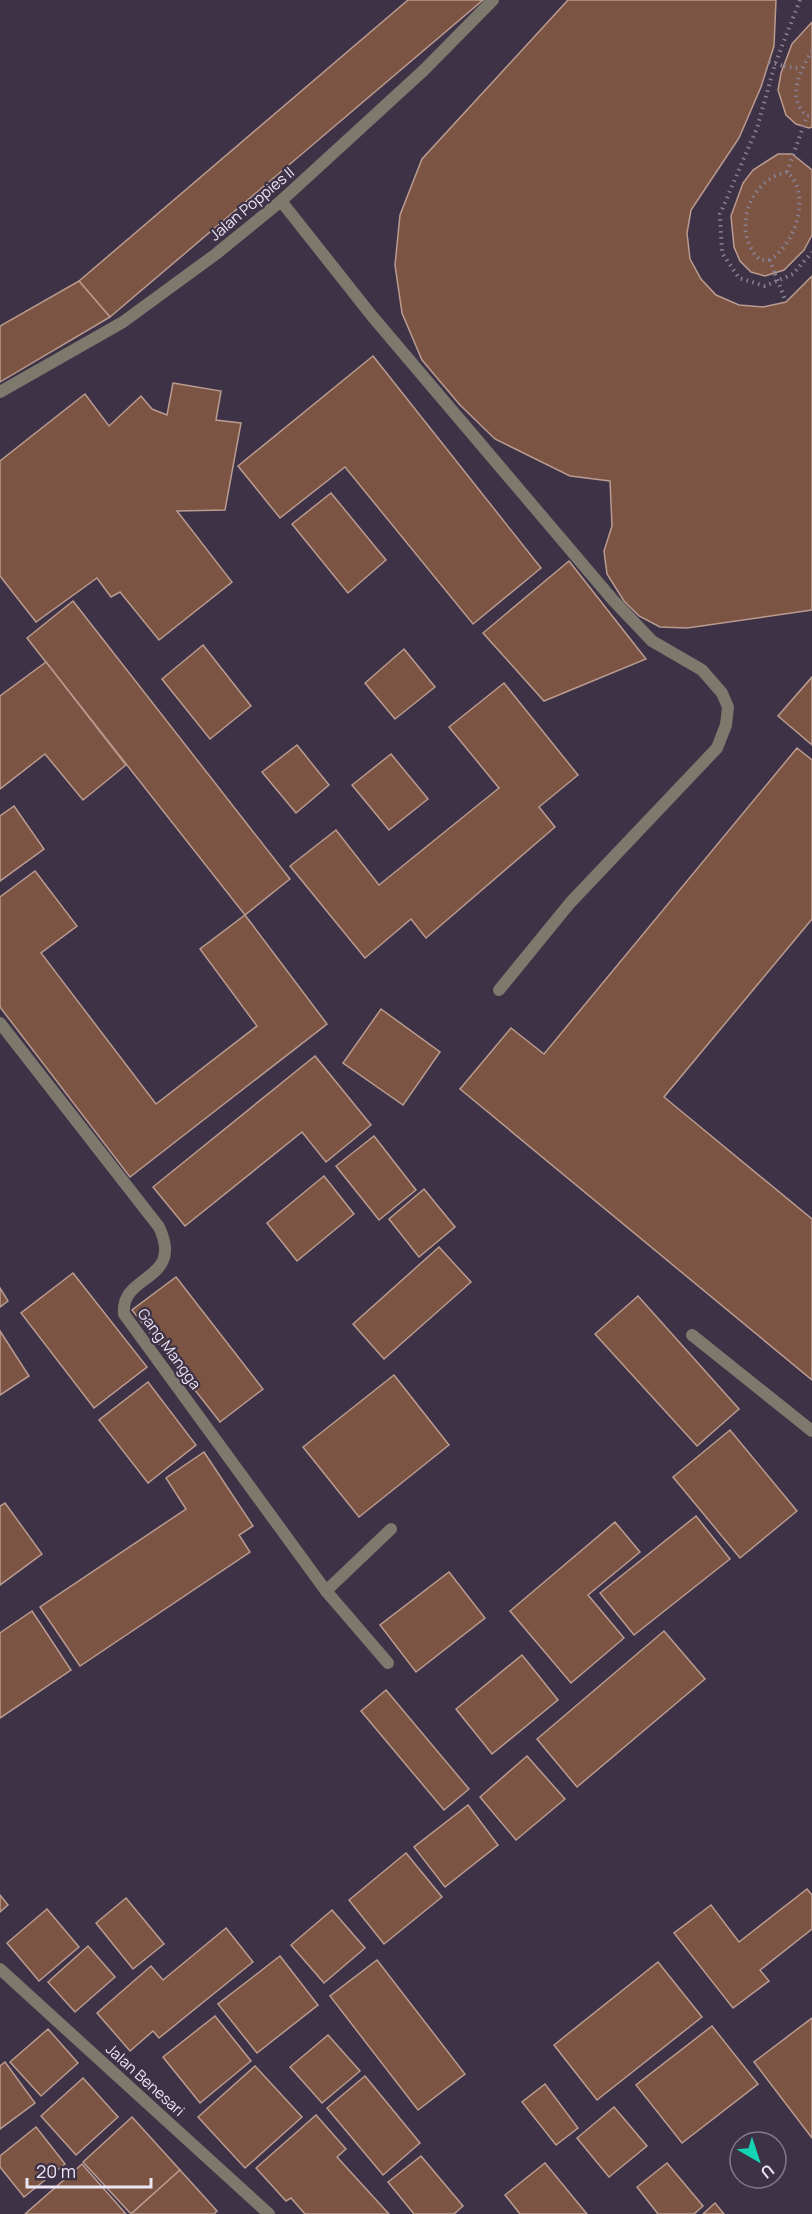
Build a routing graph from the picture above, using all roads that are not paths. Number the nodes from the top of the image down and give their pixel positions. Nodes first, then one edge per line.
1 (493, 0) edge
2 (282, 201) junction
3 (0, 392) edge
4 (498, 990) dead end
5 (0, 1023) edge
6 (692, 1335) dead end
7 (812, 1431) edge
8 (392, 1529) dead end
9 (326, 1591) junction
10 (388, 1663) dead end
11 (0, 1969) edge
12 (269, 2214) edge

1 - 2 street, Jalan Poppies II
2 - 3 street, Jalan Poppies II
2 - 4 street
5 - 9 street, Gang Mangga
6 - 7 street
8 - 9 street
9 - 10 street, Gang Mangga
11 - 12 street, Jalan Benesari

